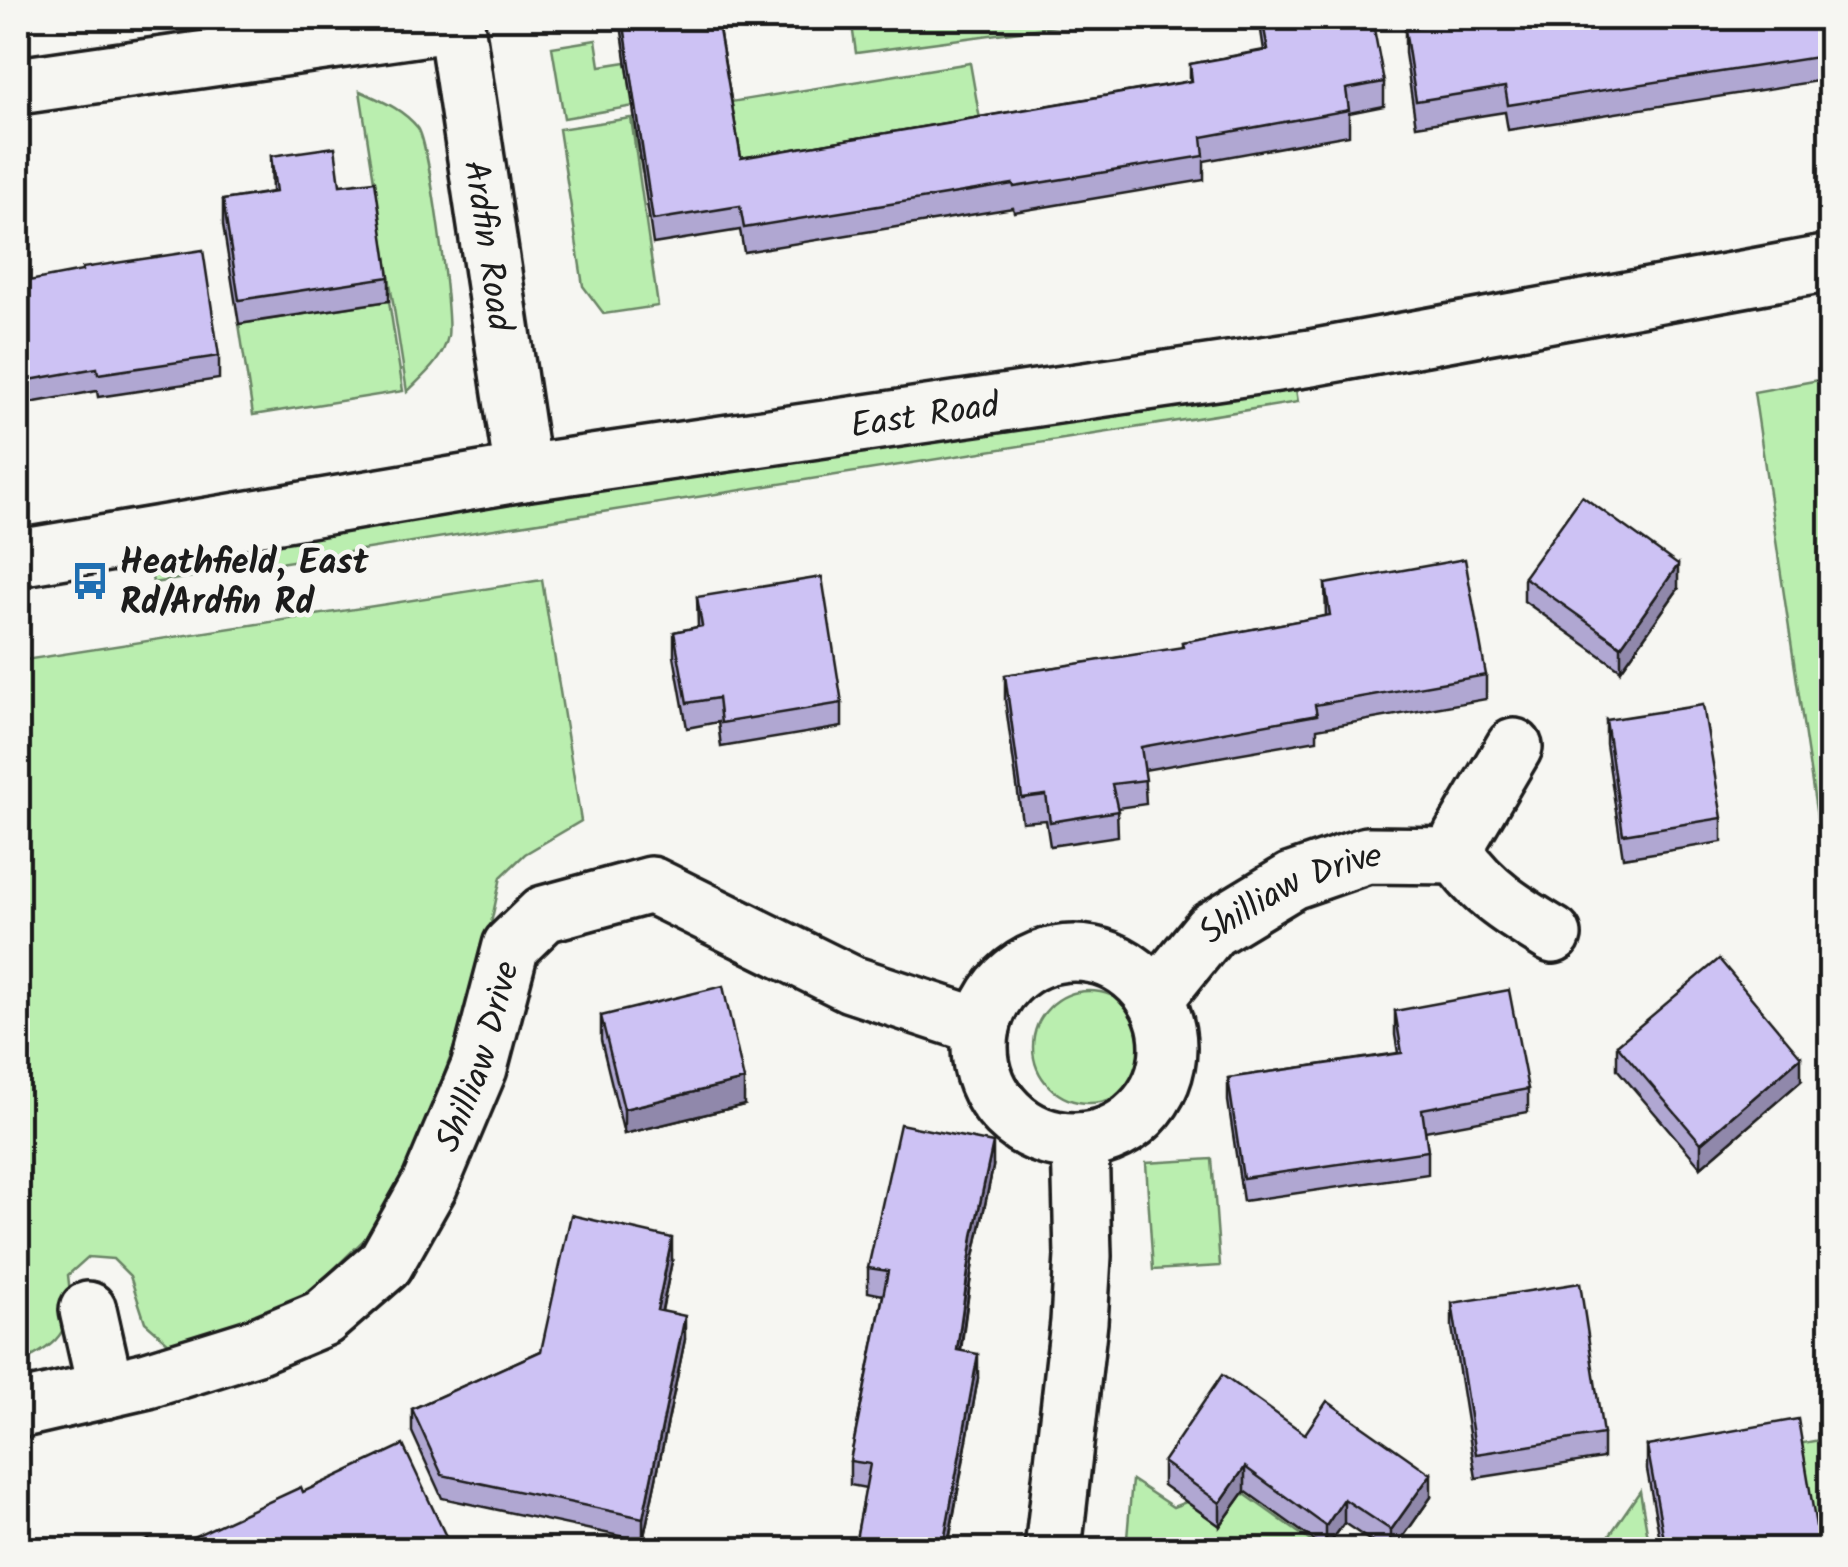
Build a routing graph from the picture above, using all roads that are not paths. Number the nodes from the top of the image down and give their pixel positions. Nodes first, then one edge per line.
1 (456, 20) edge
2 (18, 86) edge
3 (1830, 263) edge
4 (524, 473) junction
5 (18, 558) edge
6 (1514, 747) dead end
7 (1458, 856) junction
8 (1554, 935) dead end
9 (1155, 998) junction
10 (982, 1027) junction
11 (1080, 1142) junction
12 (88, 1310) dead end
13 (106, 1390) junction
14 (18, 1410) edge
15 (1053, 1550) edge

1 - 2 street
1 - 4 street, Ardfin Road
3 - 4 street, East Road
4 - 5 street, East Road
6 - 7 street
7 - 8 street
7 - 9 street, Shilliaw Drive
9 - 10 street
9 - 11 street
10 - 11 street
10 - 13 street, Shilliaw Drive
11 - 15 street
12 - 13 street
13 - 14 street, Shilliaw Drive

